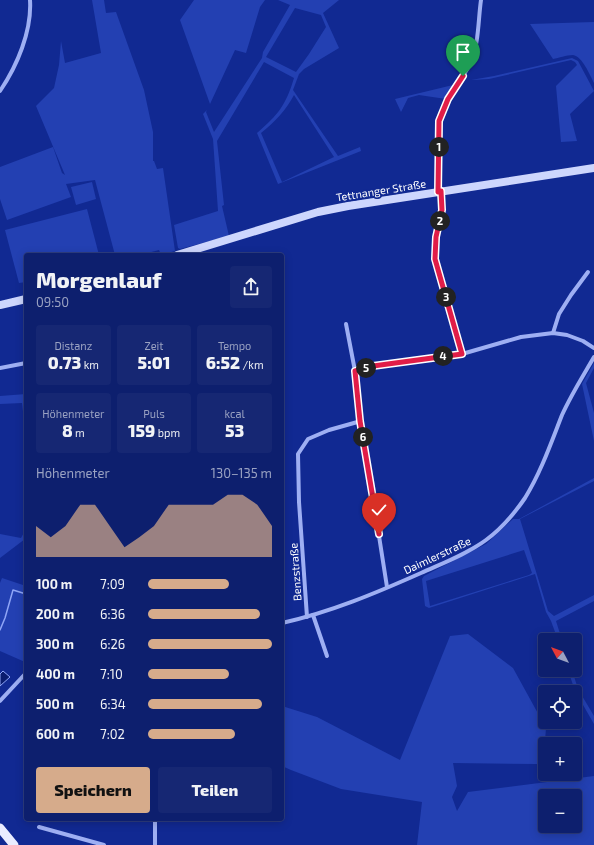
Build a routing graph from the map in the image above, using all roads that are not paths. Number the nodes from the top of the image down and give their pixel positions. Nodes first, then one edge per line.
1 (30, 0) edge
2 (481, 0) edge
3 (0, 91) edge
4 (594, 168) edge
5 (439, 191) junction
6 (184, 253) edge
7 (588, 272) dead end
8 (24, 300) edge
9 (0, 306) edge
10 (346, 324) dead end
11 (553, 333) junction
12 (594, 348) edge
13 (462, 354) junction
14 (594, 357) edge
15 (24, 363) edge
16 (0, 368) edge
17 (355, 371) junction
18 (360, 421) junction
19 (387, 587) junction
20 (313, 615) junction
21 (307, 617) junction
22 (284, 623) edge
23 (328, 656) dead end
24 (24, 676) edge
25 (0, 701) edge
26 (155, 821) edge
27 (39, 827) dead end
28 (0, 828) edge
29 (14, 845) edge
30 (104, 845) edge
31 (155, 845) edge

1 - 3 street
2 - 5 street
4 - 5 main road, Tettnanger Straße
5 - 6 main road, Tettnanger Straße
5 - 13 street
7 - 11 street
8 - 9 main road
10 - 17 street
11 - 12 street
11 - 13 street
13 - 17 street
14 - 19 street, Daimlerstraße
15 - 16 street
17 - 18 street
18 - 19 street
18 - 21 street, Benzstraße
19 - 20 street, Daimlerstraße
20 - 21 street, Daimlerstraße
20 - 23 street
21 - 22 street, Daimlerstraße
24 - 25 street
26 - 31 street
27 - 30 street
28 - 29 main road

